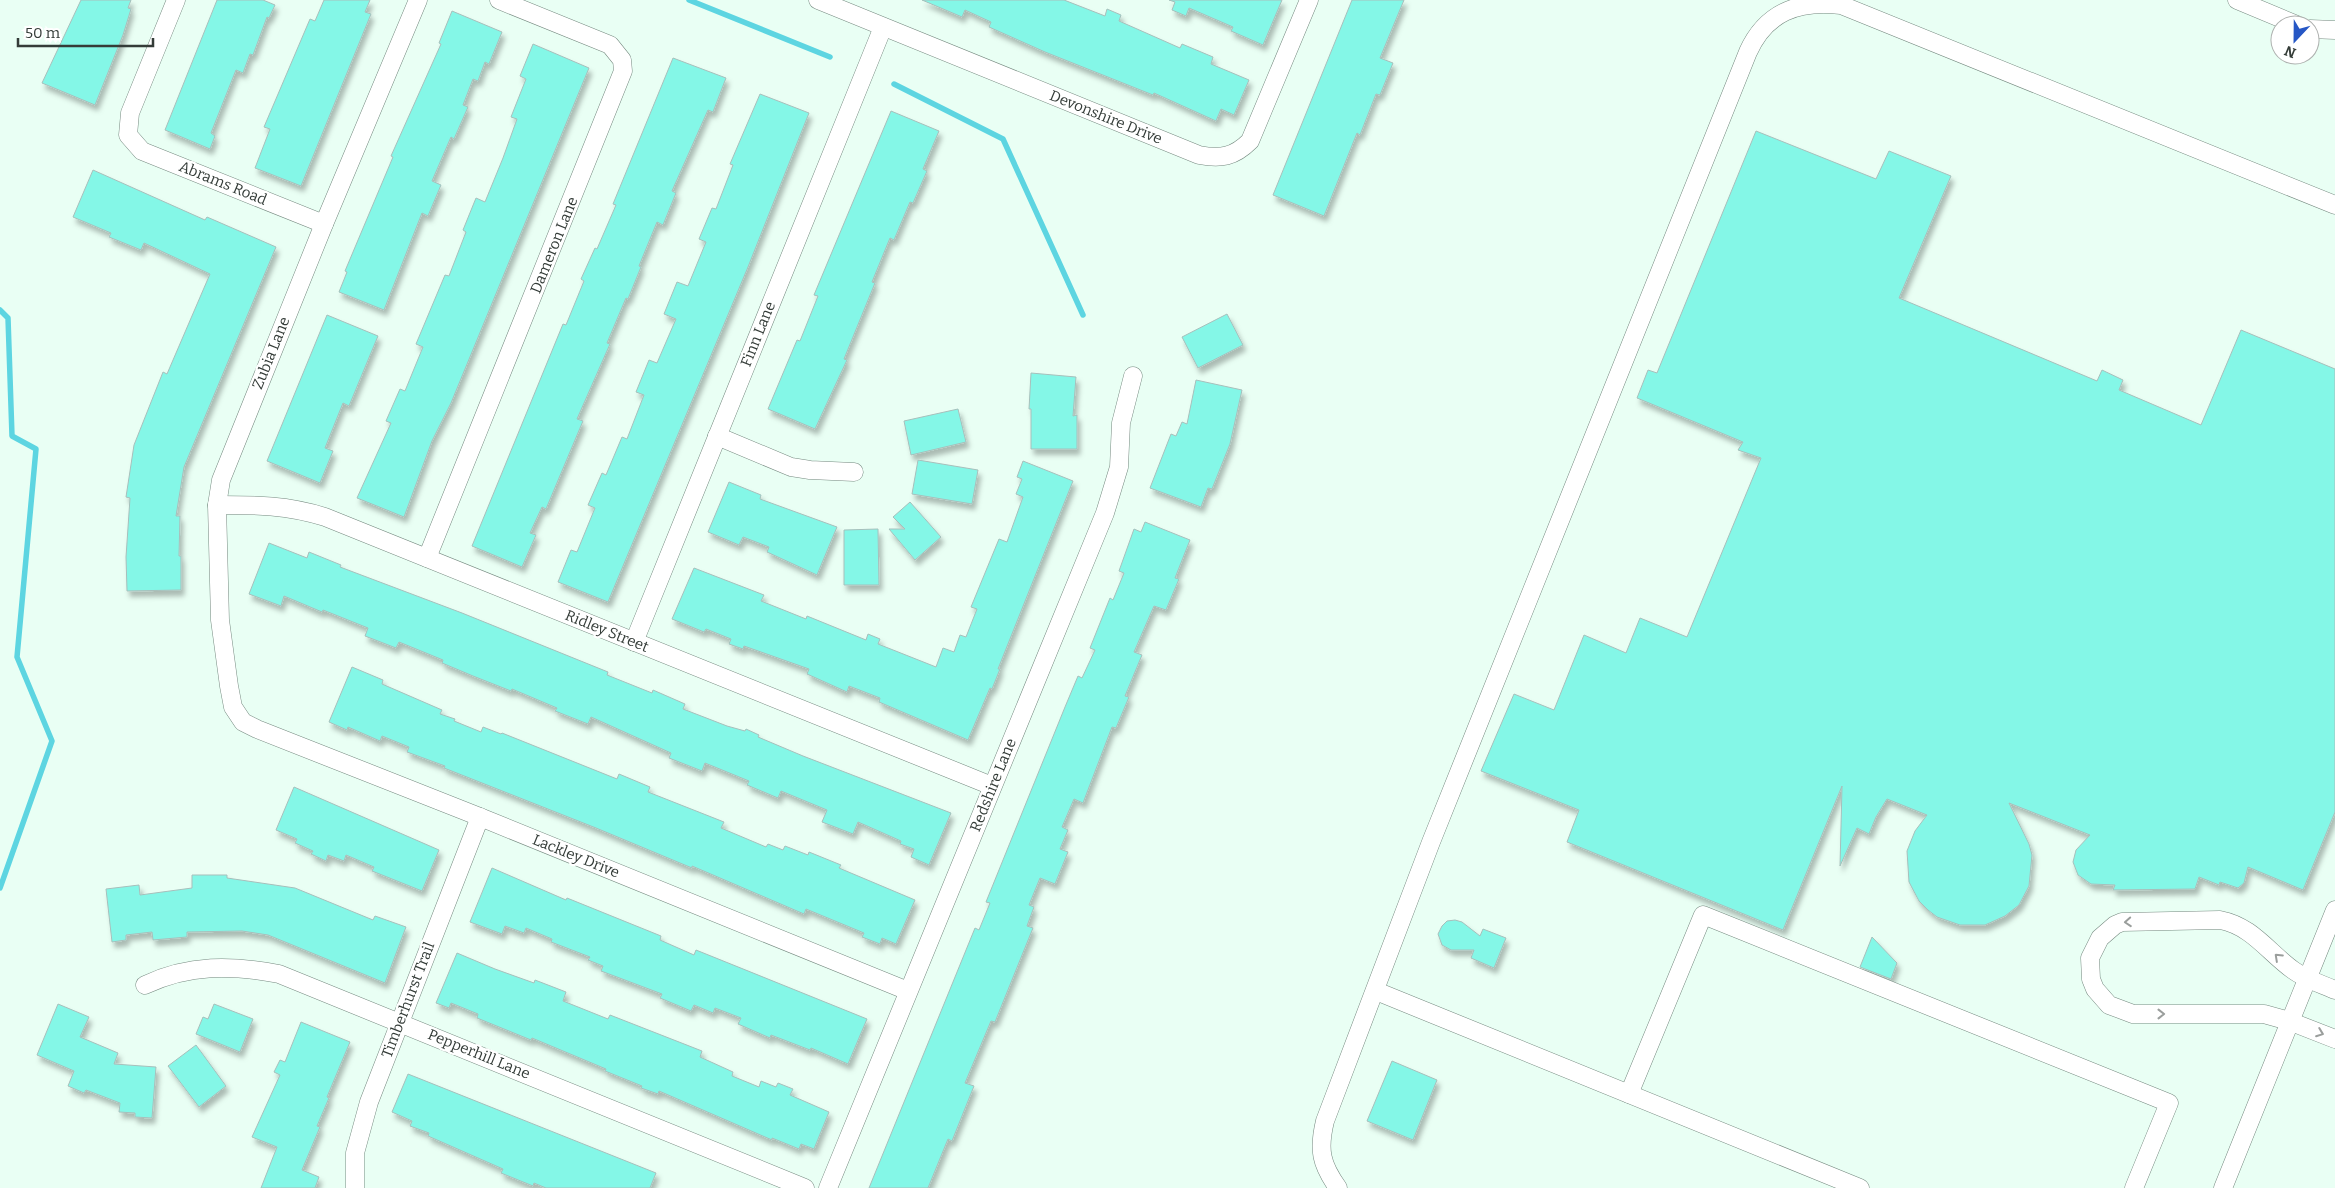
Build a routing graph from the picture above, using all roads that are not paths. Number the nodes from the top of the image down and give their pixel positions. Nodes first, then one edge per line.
1 (176, 0) edge
2 (418, 0) edge
3 (499, 0) edge
4 (818, 0) edge
5 (1310, 0) edge
6 (2237, 0) edge
7 (2274, 15) edge
8 (883, 27) junction
9 (2320, 29) edge
10 (2335, 30) edge
11 (2335, 204) edge
12 (324, 224) junction
13 (1133, 376) dead end
14 (717, 436) junction
15 (854, 472) dead end
16 (217, 505) junction
17 (427, 558) junction
18 (634, 642) junction
19 (243, 722) joint
20 (992, 786) junction
21 (480, 817) junction
22 (2335, 910) edge
23 (2308, 978) junction
24 (144, 985) dead end
25 (1376, 990) junction
26 (2335, 990) edge
27 (908, 991) junction
28 (2289, 1021) junction
29 (400, 1022) junction
30 (2335, 1038) edge
31 (1629, 1094) junction
32 (355, 1188) edge
33 (805, 1188) edge
34 (828, 1188) edge
35 (1338, 1188) edge
36 (1860, 1188) edge
37 (2134, 1188) edge
38 (2223, 1188) edge

1 - 12 street, Abrams Road
2 - 12 street, Zubia Lane
3 - 17 street, Dameron Lane
4 - 8 street, Devonshire Drive
5 - 8 street, Devonshire Drive
6 - 7 street
8 - 14 street, Finn Lane
9 - 10 street
11 - 25 street
12 - 16 street, Zubia Lane
13 - 20 street, Redshire Lane
14 - 15 street
14 - 18 street, Finn Lane
16 - 17 street, Ridley Street
16 - 19 street, Zubia Lane
17 - 18 street, Ridley Street
18 - 20 street, Ridley Street
19 - 21 street, Lackley Drive
20 - 27 street, Redshire Lane
21 - 27 street, Lackley Drive
21 - 29 street, Timberhurst Trail
22 - 23 street
23 - 26 street
23 - 28 street
23 -> 28 street
24 - 29 street, Pepperhill Lane
25 - 31 street
25 - 35 street
27 - 34 street, Redshire Lane
28 -> 30 street
28 - 38 street
29 - 32 street, Timberhurst Trail
29 - 33 street, Pepperhill Lane
31 - 36 street
31 - 37 street

